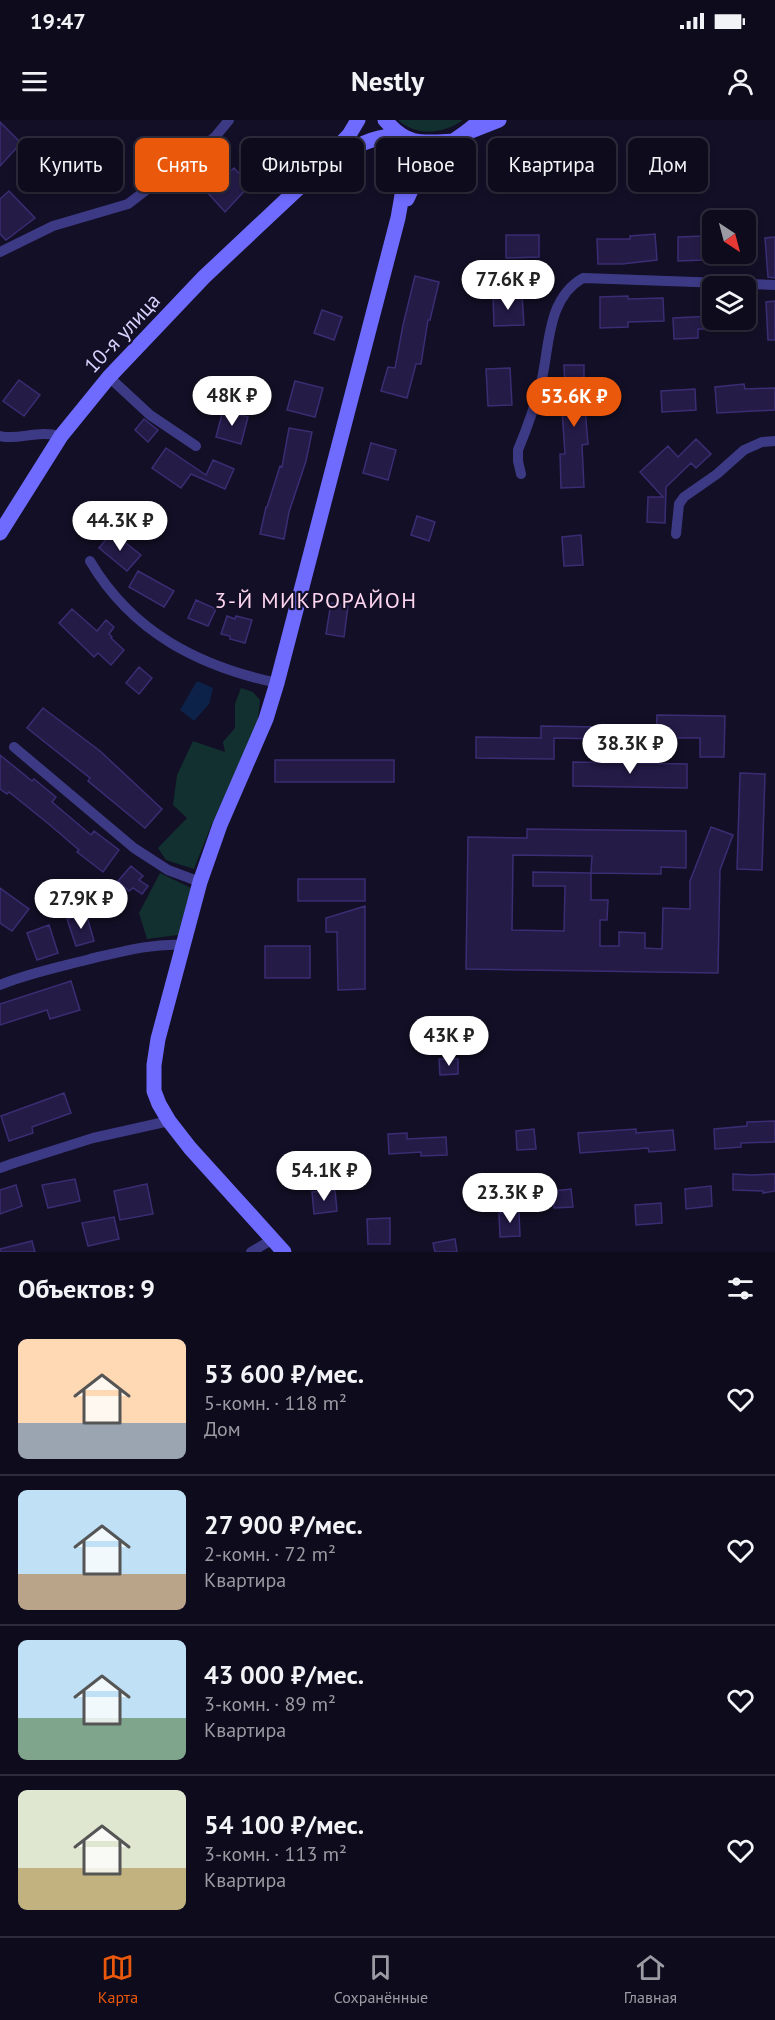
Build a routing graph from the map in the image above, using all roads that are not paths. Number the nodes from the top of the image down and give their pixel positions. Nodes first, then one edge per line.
1 (229, 120) edge
2 (358, 120) edge
3 (384, 120) edge
4 (480, 120) edge
5 (499, 120) edge
6 (469, 132) junction
7 (401, 136) junction
8 (347, 138) edge
9 (408, 138) edge
10 (458, 138) edge
11 (364, 142) edge
12 (294, 192) edge
13 (411, 192) edge
14 (398, 218) junction
15 (0, 252) edge
16 (775, 285) edge
17 (109, 377) junction
18 (0, 436) edge
19 (61, 436) junction
20 (775, 441) edge
21 (196, 446) dead end
22 (521, 474) dead end
23 (0, 534) edge
24 (676, 534) dead end
25 (90, 561) dead end
26 (277, 683) junction
27 (14, 747) dead end
28 (200, 882) junction
29 (183, 945) junction
30 (0, 985) edge
31 (169, 1121) junction
32 (0, 1168) edge
33 (273, 1239) junction
34 (251, 1252) edge
35 (284, 1252) edge

1 - 15 street
2 - 8 street, 10-я улица
3 - 7 street
4 - 6 street
5 - 6 street
6 - 10 street
7 - 9 street, 10-я улица
7 - 11 street, 10-я улица
7 - 14 street
12 - 17 street, 10-я улица
13 - 14 street
14 - 26 street
16 - 22 street
17 - 19 street, 10-я улица
17 - 21 street
18 - 19 street
19 - 23 street, 10-я улица
20 - 24 street
25 - 26 street
26 - 28 street
27 - 28 street
28 - 29 street
29 - 30 street
29 - 31 street
31 - 32 street
31 - 33 street
33 - 34 street
33 - 35 street

